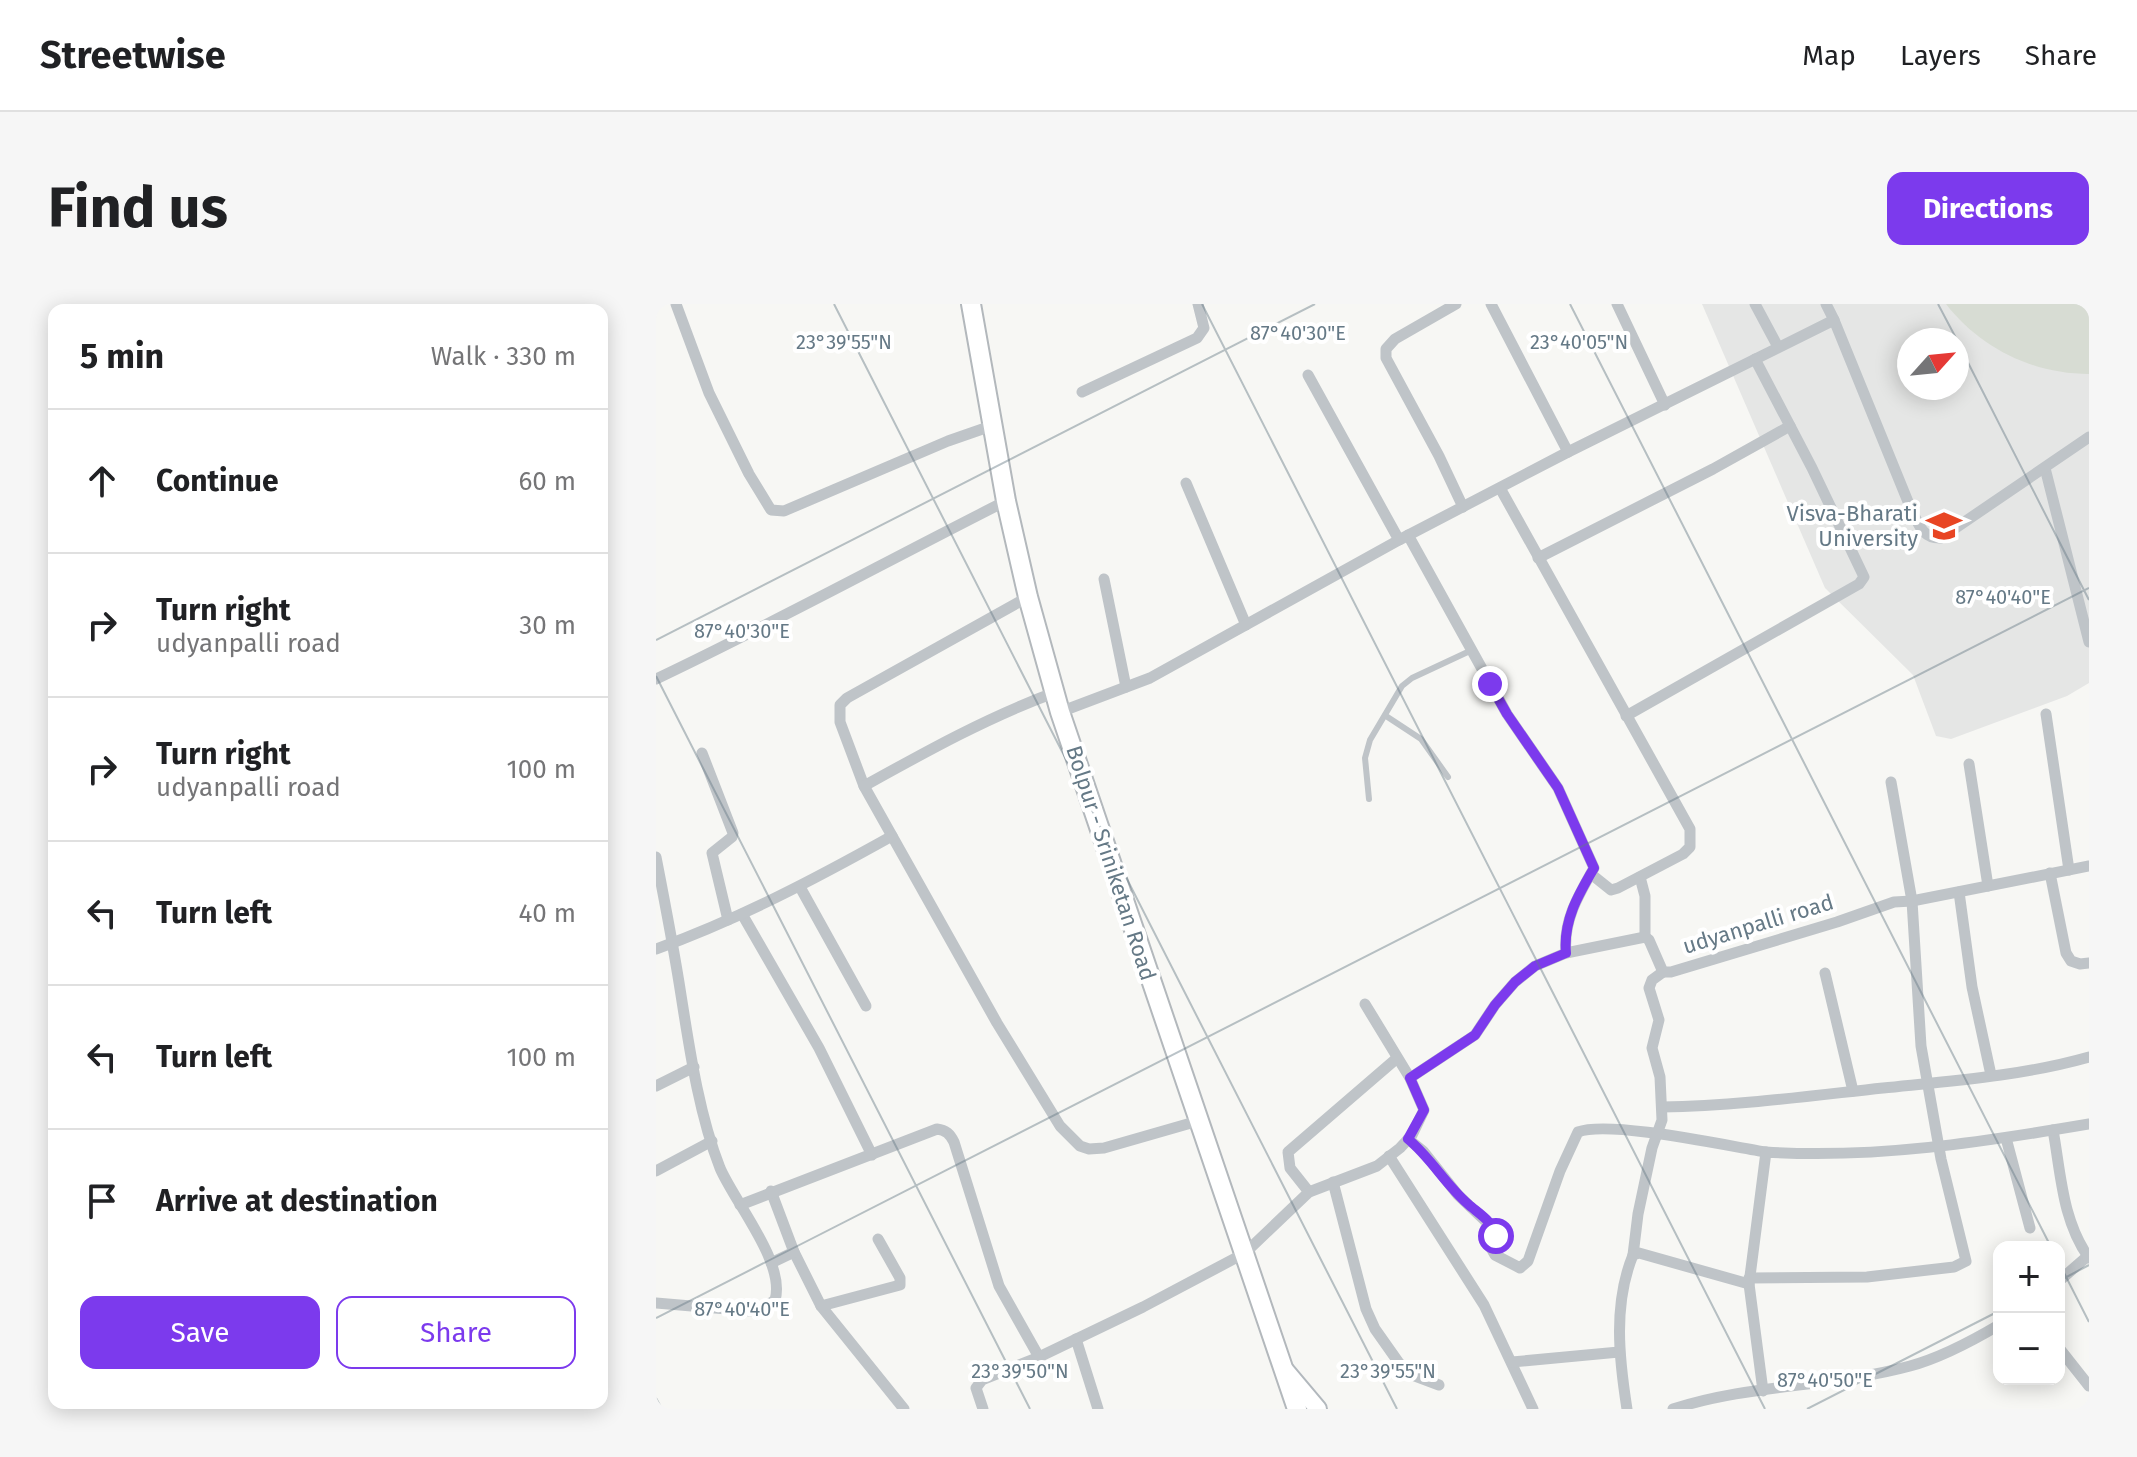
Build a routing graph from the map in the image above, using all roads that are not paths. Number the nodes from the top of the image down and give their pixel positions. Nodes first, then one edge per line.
1 (676, 304) edge
2 (971, 304) edge
3 (1198, 304) edge
4 (1456, 304) edge
5 (1491, 304) edge
6 (1617, 304) edge
7 (1755, 304) edge
8 (1826, 304) edge
9 (1834, 320) junction
10 (1778, 347) junction
11 (1755, 359) junction
12 (1308, 375) dead end
13 (1082, 392) dead end
14 (1665, 405) junction
15 (994, 425) junction
16 (1790, 426) junction
17 (2089, 437) edge
18 (1568, 452) junction
19 (2045, 468) junction
20 (1186, 483) dead end
21 (1500, 488) junction
22 (1006, 501) junction
23 (1463, 507) junction
24 (1404, 538) junction
25 (1538, 558) junction
26 (1104, 579) dead end
27 (1028, 597) junction
28 (1246, 625) junction
29 (2089, 642) edge
30 (1472, 650) junction
31 (656, 679) edge
32 (1126, 687) junction
33 (1056, 692) junction
34 (1060, 712) junction
35 (2046, 714) dead end
36 (1386, 716) junction
37 (1626, 716) junction
38 (702, 753) dead end
39 (1969, 764) dead end
40 (1448, 777) dead end
41 (1891, 782) dead end
42 (864, 786) junction
43 (1369, 799) dead end
44 (892, 836) junction
45 (656, 857) edge
46 (2089, 866) edge
47 (2069, 870) junction
48 (2050, 873) junction
49 (1591, 874) junction
50 (1640, 877) junction
51 (1988, 886) junction
52 (800, 887) junction
53 (1959, 892) junction
54 (1912, 901) junction
55 (742, 914) junction
56 (728, 920) junction
57 (1645, 937) junction
58 (673, 943) junction
59 (656, 949) edge
60 (1566, 953) junction
61 (2089, 963) edge
62 (1663, 972) junction
63 (1825, 973) dead end
64 (1365, 1004) dead end
65 (866, 1006) dead end
66 (2089, 1057) edge
67 (1396, 1059) junction
68 (694, 1067) junction
69 (1991, 1075) junction
70 (1410, 1078) junction
71 (1929, 1083) junction
72 (656, 1086) edge
73 (1853, 1091) junction
74 (1662, 1107) junction
75 (1198, 1121) junction
76 (2089, 1124) edge
77 (2053, 1130) junction
78 (1658, 1135) junction
79 (2006, 1138) junction
80 (1408, 1139) junction
81 (712, 1141) junction
82 (1940, 1146) junction
83 (1766, 1152) junction
84 (872, 1155) junction
85 (1389, 1156) junction
86 (657, 1169) edge
87 (1333, 1182) junction
88 (771, 1191) junction
89 (1309, 1192) junction
90 (740, 1205) junction
91 (2030, 1228) dead end
92 (878, 1239) dead end
93 (794, 1252) junction
94 (1245, 1253) junction
95 (1633, 1255) junction
96 (2088, 1256) edge
97 (771, 1263) junction
98 (2065, 1276) edge
99 (1749, 1281) junction
100 (656, 1303) edge
101 (821, 1306) junction
102 (1993, 1329) edge
103 (1076, 1339) junction
104 (1619, 1352) junction
105 (2065, 1356) edge
106 (1039, 1357) junction
107 (1512, 1362) junction
108 (1282, 1367) junction
109 (1439, 1385) dead end
110 (2089, 1386) edge
111 (1763, 1391) junction
112 (904, 1409) edge
113 (983, 1409) edge
114 (1098, 1409) edge
115 (1297, 1409) edge
116 (1318, 1409) edge
117 (1533, 1409) edge
118 (1627, 1409) edge
119 (1673, 1409) edge

1 - 15 street
2 - 15 main road, Bolpur - Sriniketan Road
3 - 13 street
4 - 23 street
5 - 18 street
6 - 14 street
7 - 10 street
8 - 9 street
9 - 10 street
9 - 19 street
10 - 11 street
11 - 14 street
11 - 16 street
12 - 24 street
14 - 18 street
15 - 22 main road, Bolpur - Sriniketan Road
16 - 25 street
16 - 37 street
17 - 19 street
18 - 21 street
19 - 29 street
20 - 28 street
21 - 23 street
21 - 25 street
22 - 27 main road, Bolpur - Sriniketan Road
22 - 31 street
23 - 24 street
24 - 28 street
24 - 30 street
25 - 37 street
26 - 32 street
27 - 33 main road, Bolpur - Sriniketan Road
27 - 42 street
28 - 32 street
30 - 36 lane
30 - 49 street
32 - 34 street
33 - 34 main road, Bolpur - Sriniketan Road
33 - 42 street
34 - 75 main road, Bolpur - Sriniketan Road
35 - 47 street
36 - 40 lane
36 - 43 lane
37 - 50 street
38 - 56 street
39 - 51 street
41 - 54 street
42 - 44 street
44 - 52 street
44 - 75 street
45 - 58 street
46 - 47 street, udyanpalli road
47 - 48 street, udyanpalli road
48 - 51 street, udyanpalli road
48 - 61 street
49 - 50 street
49 - 60 street
50 - 57 street
51 - 53 street, udyanpalli road
52 - 55 street
52 - 65 street
53 - 54 street, udyanpalli road
53 - 69 street
54 - 62 street, udyanpalli road
54 - 71 street
55 - 56 street
55 - 84 street
56 - 58 street
57 - 60 street
57 - 62 street, udyanpalli road
58 - 59 street
58 - 68 street
60 - 70 street
62 - 74 street
63 - 73 street
64 - 67 street
66 - 69 street
67 - 70 street
67 - 89 street
68 - 72 street
68 - 81 street
69 - 71 street
70 - 80 street
71 - 73 street
71 - 82 street
73 - 74 street
74 - 78 street
75 - 94 main road, Bolpur - Sriniketan Road
76 - 77 street
77 - 79 street
77 - 96 street
78 - 80 street
78 - 83 street
78 - 95 street
79 - 82 street
79 - 91 street
80 - 85 street
81 - 86 street
81 - 90 street
82 - 83 street
82 - 99 street
83 - 99 street
84 - 88 street
84 - 106 street
85 - 87 street
85 - 107 street
87 - 89 street
87 - 109 street
88 - 90 street
88 - 93 street
89 - 94 street
90 - 97 street
92 - 101 street
93 - 97 street
93 - 101 street
94 - 103 street
94 - 108 main road, Bolpur - Sriniketan Road
95 - 99 street
95 - 104 street
96 - 98 street
97 - 100 street
99 - 111 street
101 - 112 street
102 - 111 street
103 - 106 street
103 - 114 street
104 - 107 street
104 - 118 street
105 - 110 street
106 - 113 street
107 - 117 street
108 - 115 main road, Bolpur - Sriniketan Road
108 - 116 street
111 - 119 street

